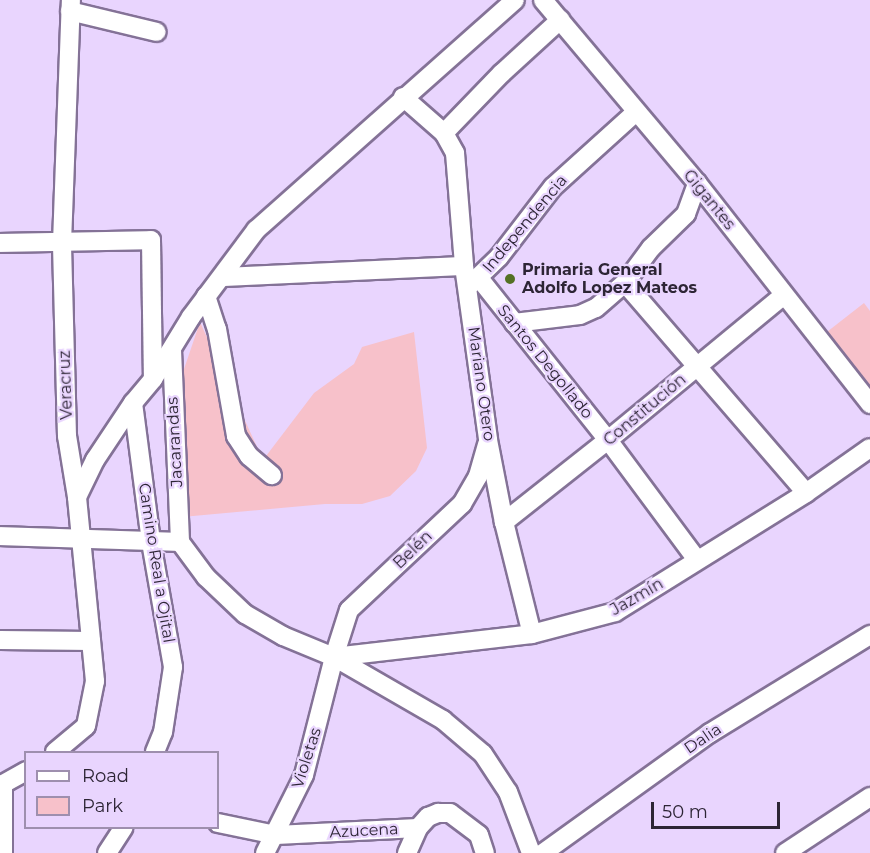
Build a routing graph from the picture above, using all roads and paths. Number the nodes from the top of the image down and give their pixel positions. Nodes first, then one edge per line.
1 (515, 0) edge
2 (543, 0) edge
3 (71, 6) edge
4 (560, 20) junction
5 (157, 32) dead end
6 (403, 97) junction
7 (636, 112) junction
8 (444, 133) junction
9 (697, 183) junction
10 (0, 243) edge
11 (62, 243) junction
12 (464, 266) junction
13 (222, 277) junction
14 (473, 283) junction
15 (625, 283) junction
16 (784, 295) junction
17 (206, 296) junction
18 (514, 323) junction
19 (172, 350) junction
20 (698, 366) junction
21 (153, 379) junction
22 (133, 403) junction
23 (870, 404) edge
24 (488, 440) junction
25 (608, 440) junction
26 (870, 448) edge
27 (272, 475) dead end
28 (806, 493) junction
29 (77, 496) junction
30 (504, 522) junction
31 (0, 536) edge
32 (81, 540) junction
33 (151, 542) junction
34 (180, 542) junction
35 (697, 561) junction
36 (532, 634) junction
37 (870, 635) edge
38 (0, 640) edge
39 (91, 640) junction
40 (334, 657) junction
41 (57, 751) edge
42 (156, 751) edge
43 (24, 772) edge
44 (1, 783) edge
45 (24, 788) edge
46 (870, 797) edge
47 (219, 823) edge
48 (418, 828) junction
49 (122, 829) edge
50 (276, 835) junction
51 (3, 853) edge
52 (107, 853) edge
53 (265, 853) edge
54 (407, 853) edge
55 (485, 853) edge
56 (531, 853) edge
57 (543, 853) edge
58 (785, 853) edge

1 - 6 street
2 - 4 street, Gigantes
3 - 5 street
3 - 11 street, Veracruz
4 - 7 street, Gigantes
4 - 8 street
6 - 8 street, Mariano Otero
6 - 13 street
7 - 9 street, Gigantes
7 - 14 street, Independencia
8 - 12 street, Mariano Otero
9 - 15 street
9 - 16 street, Gigantes
10 - 11 street
11 - 21 street
11 - 29 street, Veracruz
12 - 13 street, Independencia
12 - 14 street, Mariano Otero
13 - 17 street
14 - 18 street, Santos Degollado
14 - 24 street, Mariano Otero
15 - 18 street
15 - 20 street
16 - 20 street, Constitución
16 - 23 street, Gigantes
17 - 19 street
17 - 27 street
18 - 25 street, Santos Degollado
19 - 21 street
19 - 34 street, Jacarandas
20 - 25 street, Constitución
20 - 28 street
21 - 22 street
22 - 29 street
22 - 33 street, Camino Real a Ojital
24 - 30 street, Mariano Otero
24 - 40 street, Belén
25 - 30 street, Constitución
25 - 35 street, Santos Degollado
26 - 28 street, Jazmín
28 - 35 street, Jazmín
29 - 32 street, Veracruz
30 - 36 street, Mariano Otero
31 - 32 street
32 - 33 street
32 - 39 street, Veracruz
33 - 34 street
33 - 42 street, Camino Real a Ojital
34 - 40 street
35 - 36 street, Jazmín
36 - 40 street, Jazmín
37 - 57 street, Dalia
38 - 39 street
39 - 41 street, Veracruz
40 - 50 street, Violetas
40 - 56 street
43 - 44 street
44 - 45 street
44 - 51 street
46 - 58 street
47 - 50 street, Azucena
48 - 50 street, Azucena
48 - 54 street
48 - 55 street, Azucena
49 - 52 street
50 - 53 street, Violetas

